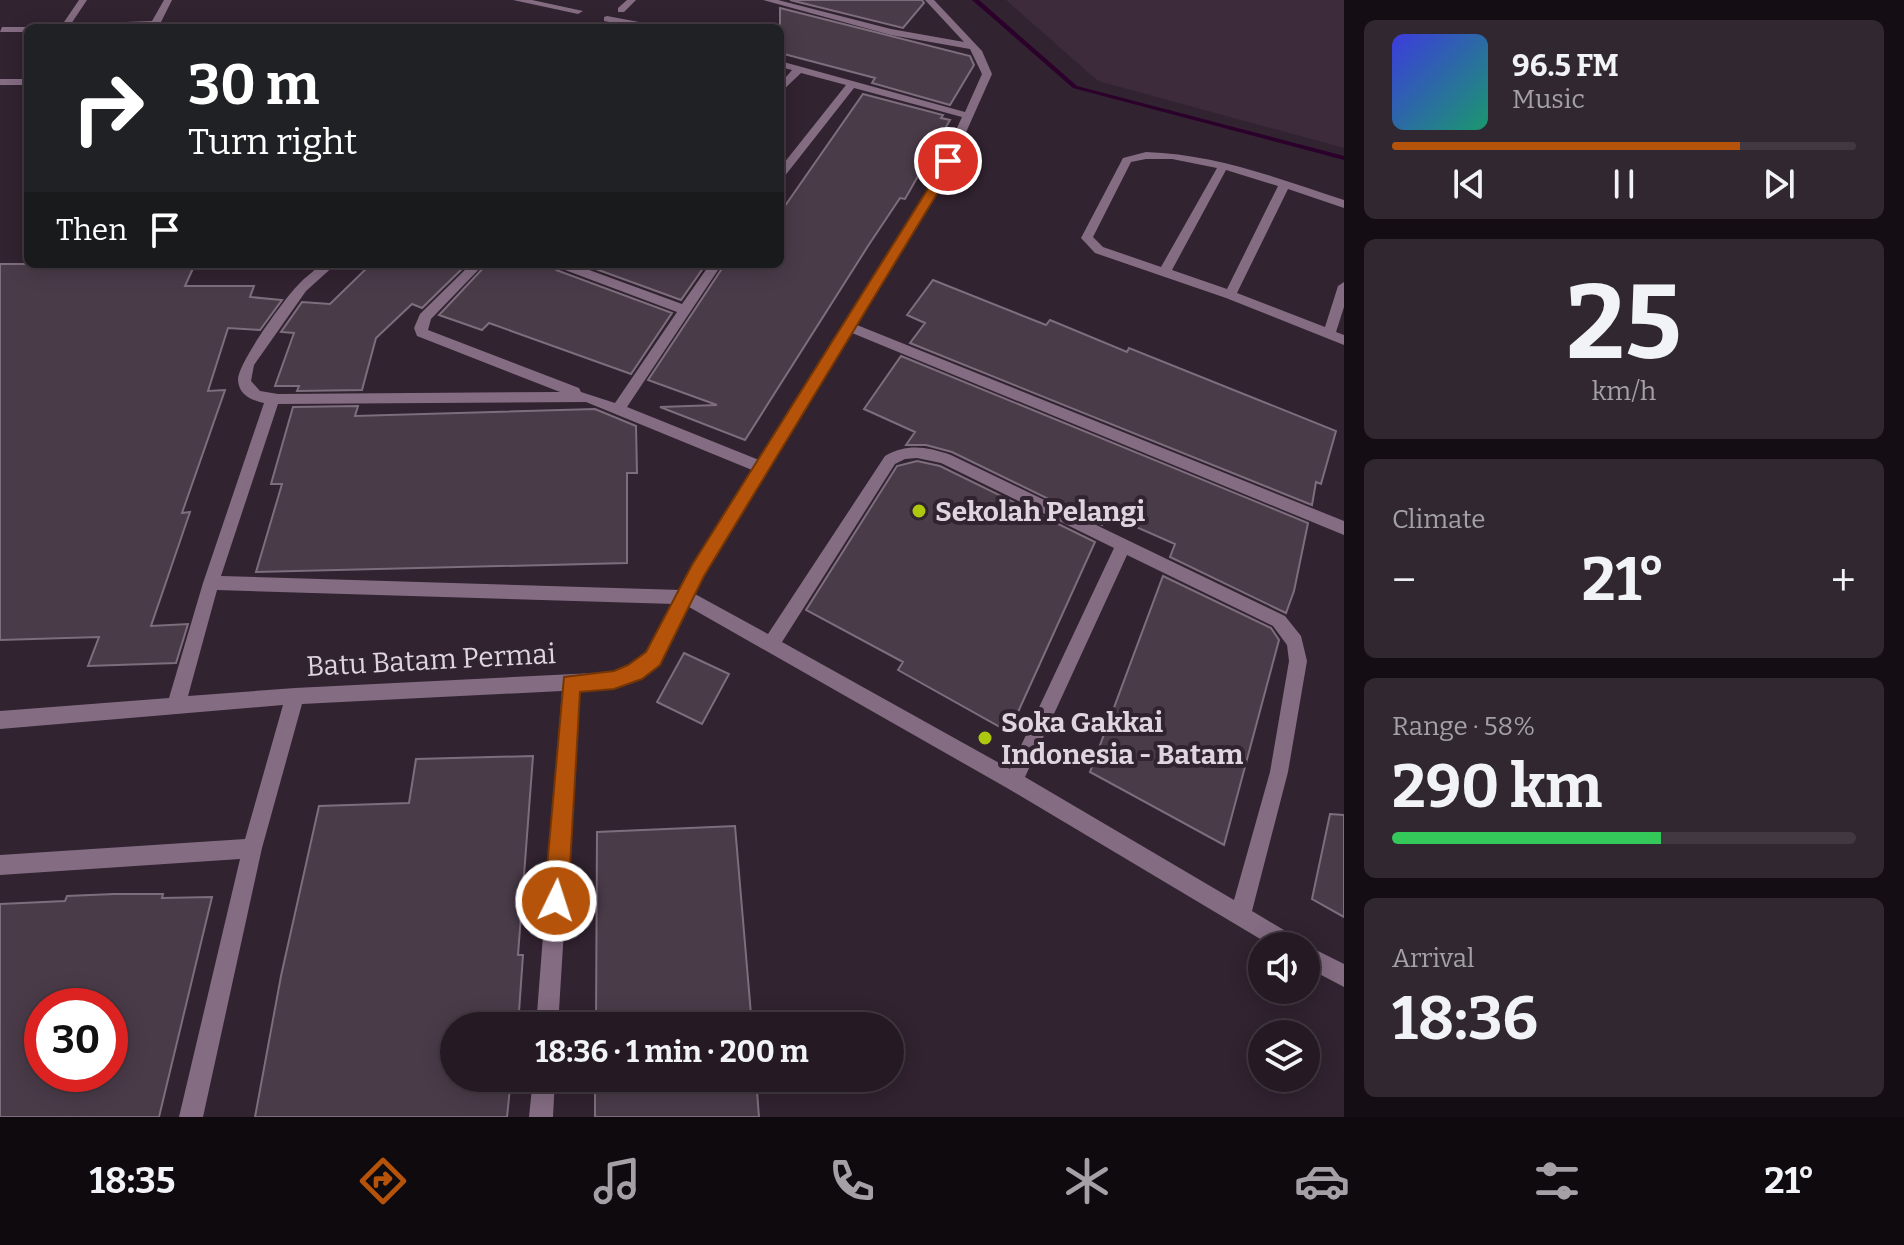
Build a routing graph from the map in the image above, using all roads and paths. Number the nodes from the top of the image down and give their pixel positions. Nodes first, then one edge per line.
1 (83, 0) edge
2 (168, 0) edge
3 (517, 0) edge
4 (632, 0) edge
5 (767, 0) edge
6 (929, 0) edge
7 (556, 3) edge
8 (621, 10) dead end
9 (578, 11) dead end
10 (607, 19) dead end
11 (67, 24) edge
12 (155, 24) edge
13 (632, 24) edge
14 (24, 29) edge
15 (2, 30) dead end
16 (973, 47) junction
17 (784, 65) edge
18 (799, 69) junction
19 (0, 82) edge
20 (24, 82) edge
21 (852, 84) junction
22 (784, 86) edge
23 (969, 116) junction
24 (1222, 168) junction
25 (784, 170) edge
26 (1284, 186) junction
27 (1344, 204) edge
28 (325, 268) edge
29 (474, 268) edge
30 (572, 268) edge
31 (713, 268) edge
32 (1164, 273) junction
33 (1344, 286) edge
34 (1230, 295) junction
35 (685, 310) junction
36 (850, 327) junction
37 (1329, 334) junction
38 (1344, 340) edge
39 (587, 397) junction
40 (273, 398) junction
41 (618, 410) junction
42 (763, 468) junction
43 (1344, 528) edge
44 (1123, 546) junction
45 (211, 583) junction
46 (686, 597) junction
47 (771, 644) junction
48 (571, 683) junction
49 (295, 696) junction
50 (176, 706) junction
51 (0, 720) edge
52 (1014, 781) junction
53 (252, 848) junction
54 (0, 865) edge
55 (1241, 914) junction
56 (1270, 932) edge
57 (1320, 963) edge
58 (1344, 976) edge
59 (548, 1012) edge
60 (543, 1092) edge
61 (191, 1117) edge
62 (541, 1117) edge

1 - 11 street
2 - 12 street
3 - 7 street
4 - 8 street
5 - 16 street
6 - 16 street
7 - 9 street
10 - 13 street
14 - 15 street
16 - 23 street
17 - 18 street
18 - 21 street
18 - 22 street
19 - 20 street
21 - 23 street
21 - 25 street
23 - 36 street
24 - 26 street
24 - 32 street
24 - 32 street
26 - 27 street
26 - 34 street
28 - 40 street
29 - 39 street
30 - 35 street
31 - 35 street
32 - 34 street
33 - 37 street
34 - 37 street
35 - 41 street
36 - 42 street
36 - 43 street
37 - 38 street
39 - 40 street
39 - 41 street
40 - 45 street
41 - 42 street
42 - 46 street
44 - 47 street
44 - 52 street
44 - 55 street
45 - 46 street
45 - 50 street
46 - 47 street
46 - 48 street
47 - 52 street
48 - 49 street, Batu Batam Permai
48 - 59 street, Batu Batam Permai
49 - 50 street, Batu Batam Permai
49 - 53 street
50 - 51 street, Batu Batam Permai
52 - 55 street
53 - 54 street
53 - 61 street
55 - 56 street
57 - 58 street
60 - 62 street

